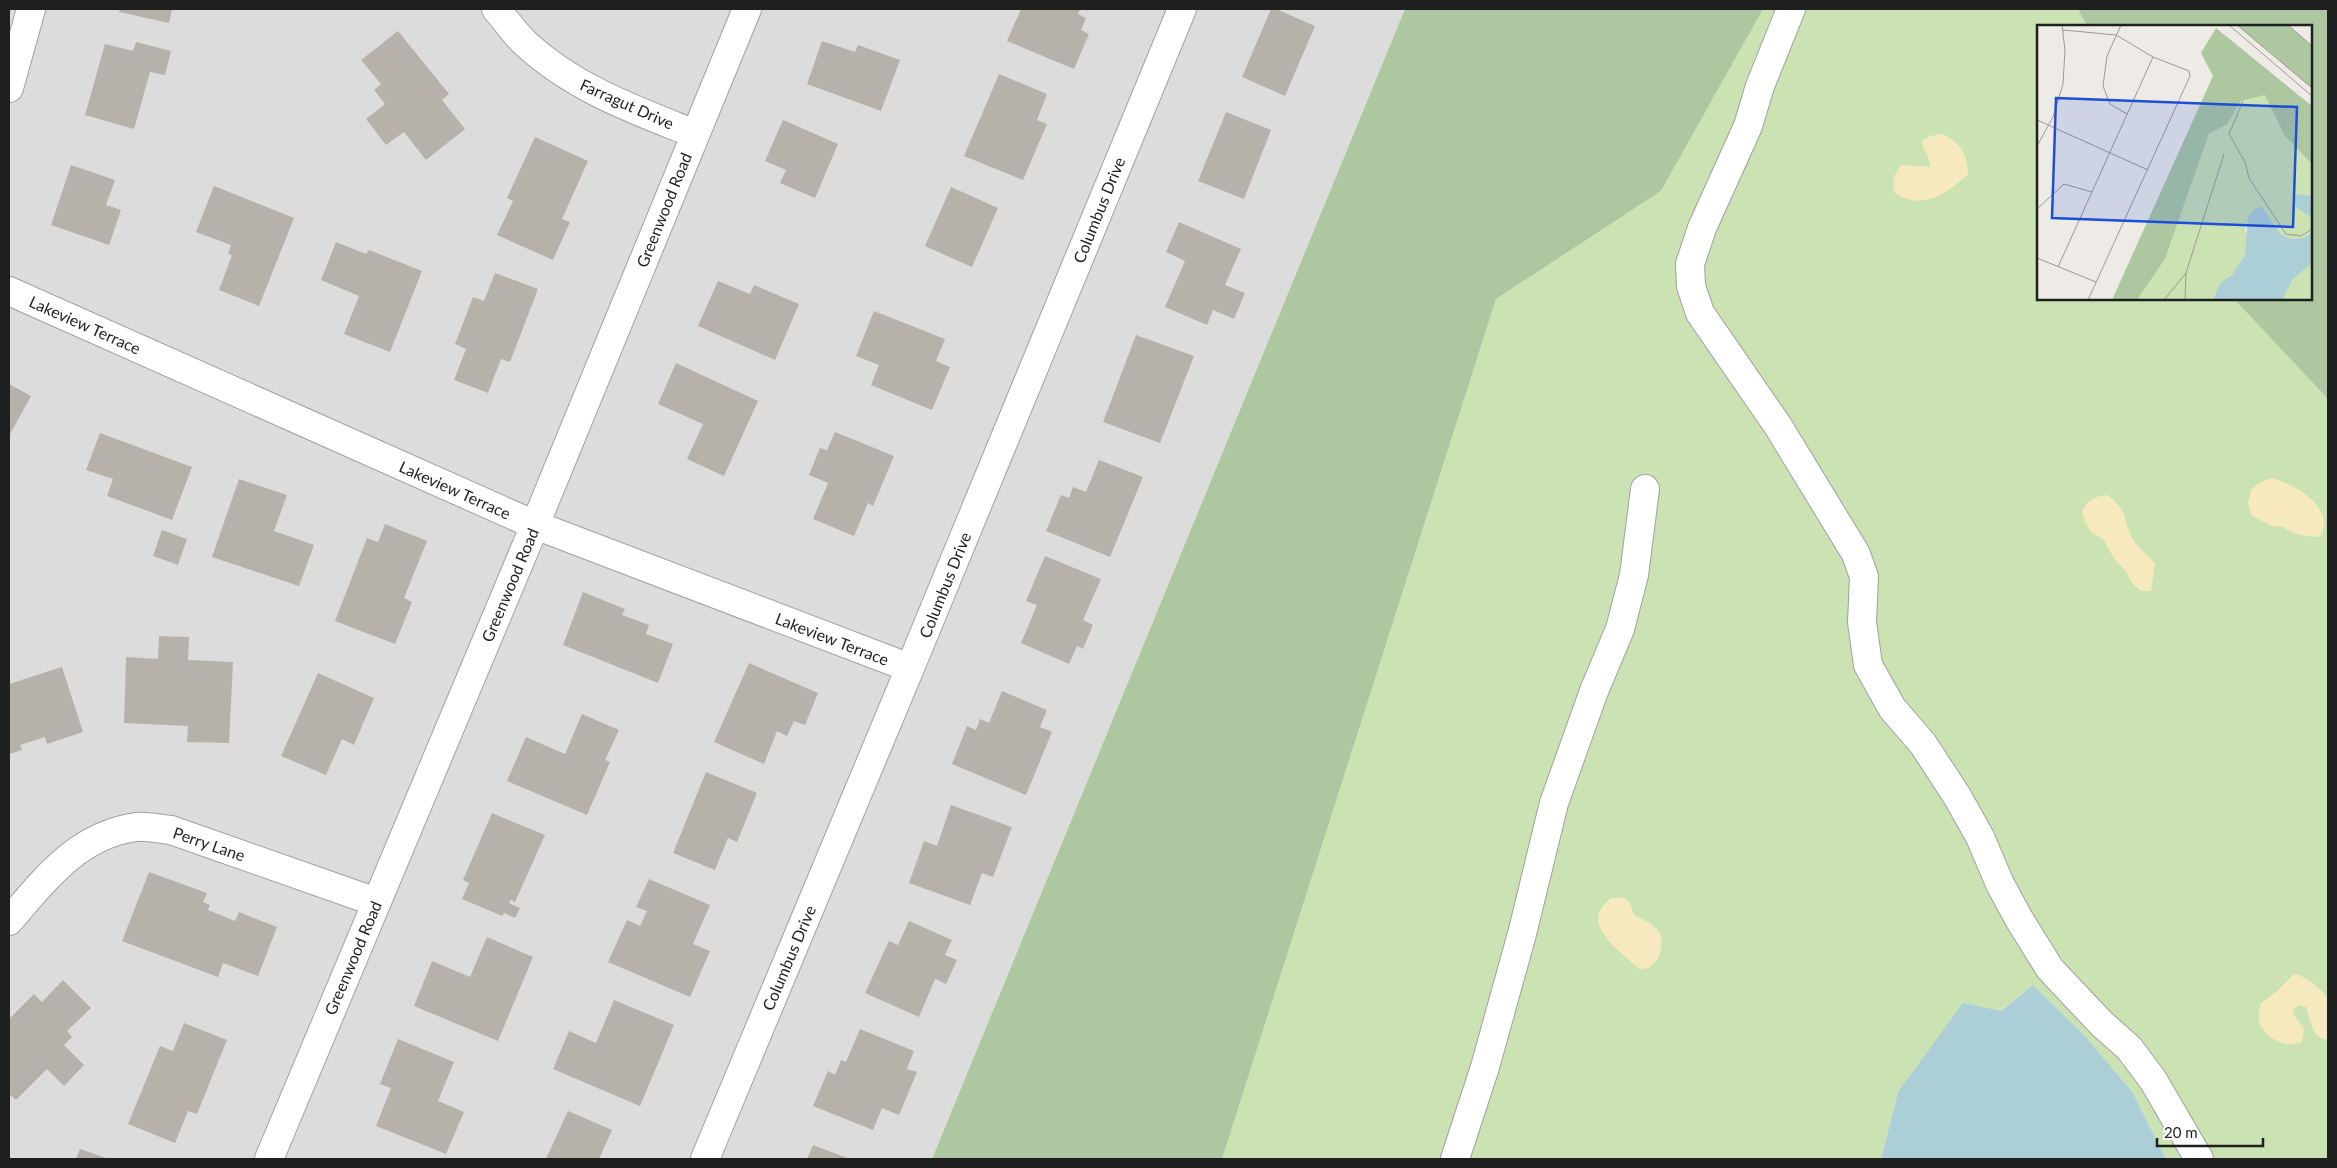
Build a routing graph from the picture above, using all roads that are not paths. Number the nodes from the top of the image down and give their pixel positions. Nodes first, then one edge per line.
1 (31, 9) edge
2 (496, 9) edge
3 (747, 9) edge
4 (1182, 9) edge
5 (1791, 9) edge
6 (9, 88) edge
7 (696, 134) junction
8 (9, 291) edge
9 (1645, 489) dead end
10 (535, 525) junction
11 (910, 668) junction
12 (376, 902) junction
13 (9, 921) edge
14 (270, 1159) edge
15 (705, 1159) edge
16 (1455, 1159) edge
17 (2199, 1159) edge

1 - 6 street
2 - 7 street, Farragut Drive
3 - 7 street, Greenwood Road
4 - 11 street, Columbus Drive
5 - 17 street
7 - 10 street, Greenwood Road
8 - 10 street, Lakeview Terrace
9 - 16 street
10 - 11 street, Lakeview Terrace
10 - 12 street, Greenwood Road
11 - 15 street, Columbus Drive
12 - 13 street, Perry Lane
12 - 14 street, Greenwood Road

